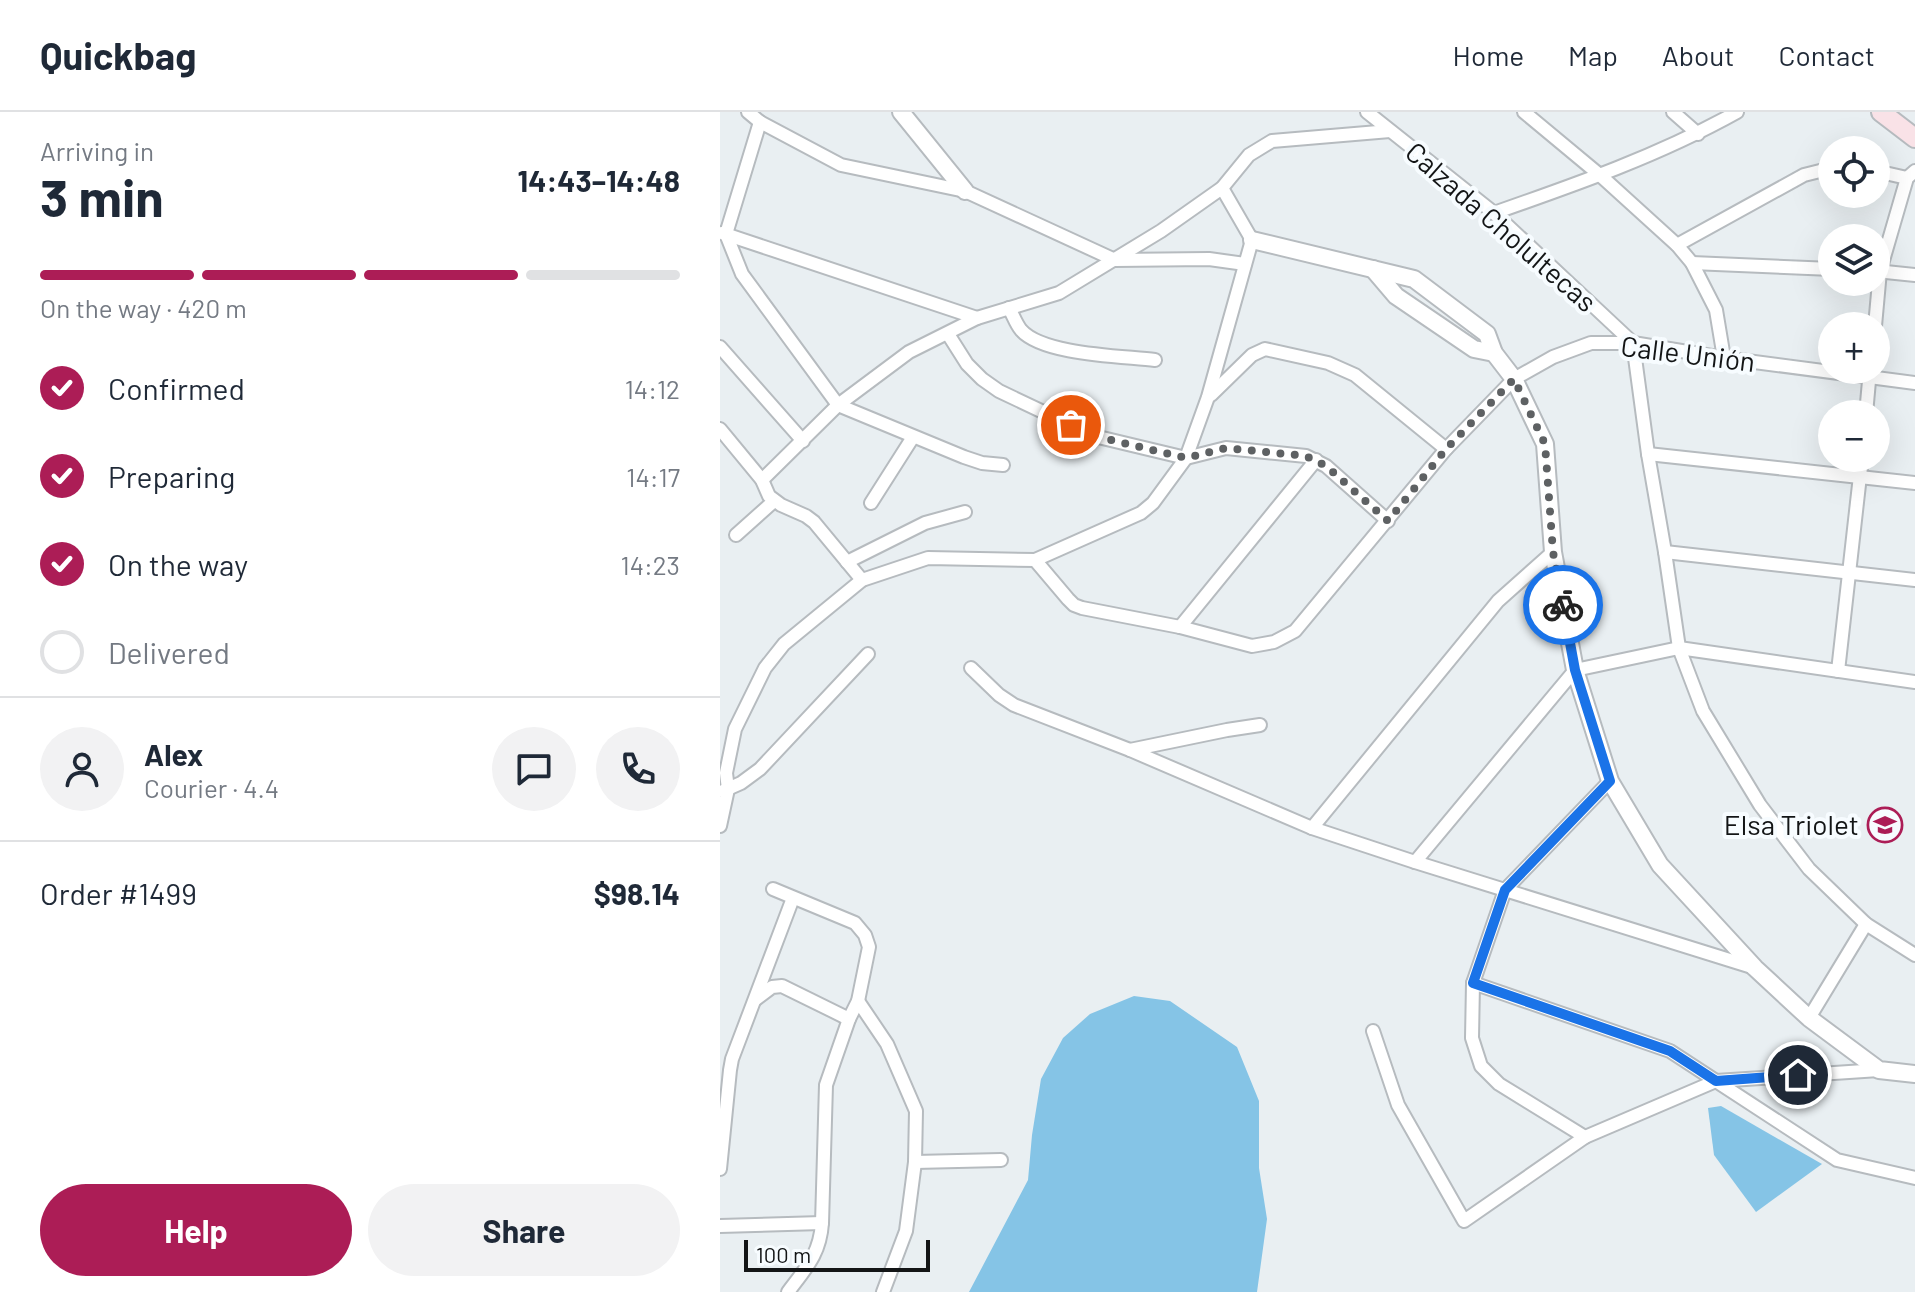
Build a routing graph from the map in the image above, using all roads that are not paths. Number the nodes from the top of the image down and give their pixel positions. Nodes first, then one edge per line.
1 (748, 112) edge
2 (1367, 112) edge
3 (1524, 112) edge
4 (1673, 112) edge
5 (1737, 112) edge
6 (1881, 112) edge
7 (908, 114) edge
8 (760, 122) junction
9 (1390, 131) junction
10 (1698, 134) junction
11 (1915, 138) edge
12 (1818, 172) edge
13 (1890, 172) edge
14 (1911, 174) edge
15 (1601, 176) junction
16 (1222, 188) junction
17 (965, 191) junction
18 (1494, 213) junction
19 (723, 233) edge
20 (1890, 236) edge
21 (1252, 240) junction
22 (1677, 245) junction
23 (1115, 260) junction
24 (1692, 263) junction
25 (1245, 264) junction
26 (1373, 268) junction
27 (1818, 268) edge
28 (1890, 272) edge
29 (1915, 275) edge
30 (1009, 308) junction
31 (977, 318) junction
32 (948, 334) junction
33 (1633, 343) junction
34 (720, 347) edge
35 (1494, 353) junction
36 (1724, 358) junction
37 (1155, 360) dead end
38 (1818, 368) edge
39 (1890, 378) edge
40 (1514, 379) junction
41 (1915, 383) edge
42 (1208, 397) junction
43 (838, 405) junction
44 (720, 429) edge
45 (913, 437) junction
46 (803, 441) junction
47 (1446, 449) junction
48 (1648, 454) junction
49 (1186, 458) junction
50 (1316, 460) junction
51 (1003, 465) dead end
52 (1861, 472) edge
53 (1860, 477) junction
54 (762, 480) junction
55 (1915, 483) edge
56 (774, 501) junction
57 (871, 503) dead end
58 (965, 512) dead end
59 (1388, 521) junction
60 (736, 535) dead end
61 (1553, 552) junction
62 (1665, 552) junction
63 (1035, 560) junction
64 (847, 562) junction
65 (1849, 571) junction
66 (862, 580) junction
67 (1915, 580) edge
68 (1180, 627) junction
69 (1679, 648) junction
70 (868, 654) dead end
71 (971, 668) dead end
72 (1575, 670) junction
73 (1838, 671) junction
74 (1915, 682) edge
75 (1260, 725) dead end
76 (1130, 750) junction
77 (1610, 781) junction
78 (724, 790) edge
79 (720, 826) edge
80 (1312, 828) junction
81 (1415, 862) junction
82 (773, 889) dead end
83 (1505, 890) junction
84 (793, 898) junction
85 (1866, 924) junction
86 (1915, 955) edge
87 (1755, 968) junction
88 (1473, 983) junction
89 (753, 1001) junction
90 (858, 1001) junction
91 (1809, 1018) junction
92 (849, 1019) junction
93 (1373, 1031) dead end
94 (1879, 1070) junction
95 (1915, 1074) edge
96 (1716, 1081) junction
97 (1585, 1137) junction
98 (1001, 1160) dead end
99 (915, 1162) junction
100 (720, 1169) edge
101 (1915, 1178) edge
102 (822, 1223) junction
103 (720, 1226) edge
104 (788, 1292) edge
105 (883, 1292) edge

1 - 8 street
2 - 9 street, Calzada Cholultecas
3 - 15 street
4 - 10 street
5 - 10 street
6 - 11 main road
7 - 17 street
8 - 17 street
8 - 19 street
9 - 16 street
9 - 18 street, Calzada Cholultecas
10 - 15 street
12 - 22 street
13 - 14 street
14 - 20 street
15 - 18 street
15 - 22 street
16 - 21 street
16 - 23 street
17 - 23 street
18 - 33 street, Calzada Cholultecas
19 - 31 street
19 - 43 street
21 - 25 street
21 - 26 street
22 - 24 street
23 - 25 street
23 - 30 street
24 - 27 street
24 - 36 street
25 - 42 street
26 - 35 street
26 - 35 street
28 - 29 street
30 - 31 street
30 - 37 street
31 - 32 street
32 - 43 street
32 - 49 street
33 - 36 street, Calle Unión
33 - 40 street, Calle Unión
33 - 48 street
34 - 46 street
35 - 40 street
36 - 38 street, Calle Unión
39 - 41 street, Calle Unión
40 - 47 street, Calle Unión
40 - 61 street
42 - 47 street
42 - 49 street
43 - 45 street
43 - 46 street
44 - 54 street
45 - 51 street
45 - 57 street
46 - 54 street
47 - 59 street, Calle Unión
48 - 53 street
48 - 62 street
49 - 50 street
49 - 63 street
50 - 59 street
50 - 68 street
52 - 53 street
53 - 55 street
53 - 65 street
54 - 56 street
56 - 60 street
56 - 64 street
58 - 64 street
59 - 68 street, Calle Unión
61 - 72 street
61 - 80 street
62 - 65 street
62 - 69 street
63 - 66 street
63 - 68 street, Calle Unión
64 - 66 street
65 - 67 street
65 - 73 street
66 - 78 street
69 - 72 street
69 - 73 street
69 - 85 street
70 - 78 street
71 - 76 street
72 - 77 street
72 - 81 street
73 - 74 street
75 - 76 street
76 - 80 street
77 - 83 street
77 - 87 street
78 - 79 street
80 - 81 street
81 - 83 street
82 - 84 street
83 - 87 street
83 - 88 street
84 - 89 street
84 - 90 street
85 - 86 street
85 - 91 street
87 - 91 street
88 - 96 street
88 - 97 street
89 - 92 street
89 - 100 street
90 - 92 street
90 - 99 street
91 - 94 street
92 - 102 street
93 - 97 street
94 - 95 street
94 - 96 street
96 - 97 street
96 - 101 street
98 - 99 street
99 - 105 street
102 - 103 street
102 - 104 street

